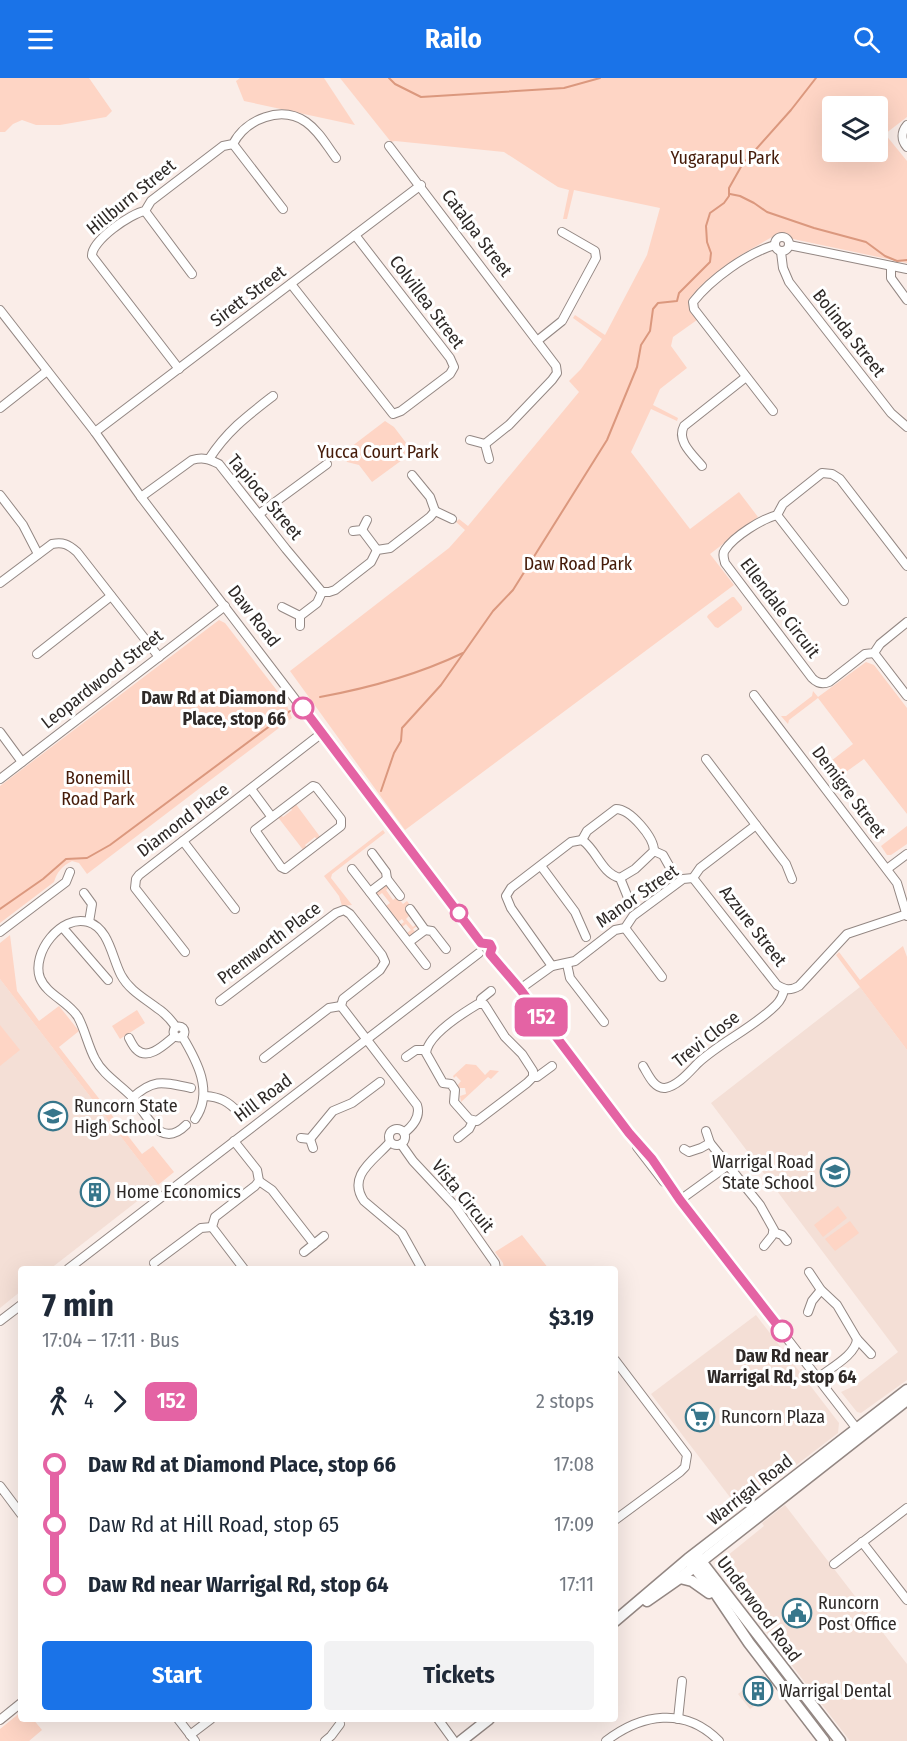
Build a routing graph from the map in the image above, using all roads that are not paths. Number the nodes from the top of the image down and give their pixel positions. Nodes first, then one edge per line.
1 (905, 128) edge
2 (233, 144) junction
3 (389, 146) dead end
4 (907, 147) edge
5 (336, 159) dead end
6 (420, 185) junction
7 (283, 209) dead end
8 (145, 211) junction
9 (562, 232) dead end
10 (355, 235) junction
11 (789, 245) junction
12 (778, 248) junction
13 (891, 266) junction
14 (907, 269) edge
15 (192, 274) dead end
16 (291, 284) junction
17 (907, 300) edge
18 (0, 310) edge
19 (537, 341) junction
20 (179, 369) junction
21 (47, 371) junction
22 (746, 377) junction
23 (273, 396) dead end
24 (0, 408) edge
25 (773, 411) dead end
26 (907, 427) edge
27 (95, 432) junction
28 (470, 440) dead end
29 (485, 444) junction
30 (209, 459) junction
31 (489, 459) dead end
32 (327, 464) dead end
33 (702, 466) dead end
34 (412, 475) dead end
35 (0, 495) edge
36 (141, 497) junction
37 (435, 511) junction
38 (260, 514) junction
39 (777, 515) junction
40 (452, 519) dead end
41 (367, 520) dead end
42 (377, 550) junction
43 (38, 554) junction
44 (907, 566) edge
45 (0, 583) edge
46 (322, 592) junction
47 (111, 596) junction
48 (844, 601) dead end
49 (225, 606) junction
50 (282, 607) dead end
51 (300, 616) junction
52 (907, 622) edge
53 (300, 626) dead end
54 (874, 652) junction
55 (37, 654) dead end
56 (159, 657) junction
57 (754, 695) dead end
58 (907, 696) edge
59 (0, 732) edge
60 (322, 733) junction
61 (706, 759) dead end
62 (22, 762) junction
63 (0, 779) edge
64 (251, 789) junction
65 (271, 816) junction
66 (756, 825) junction
67 (582, 840) junction
68 (183, 842) junction
69 (654, 851) junction
70 (372, 853) dead end
71 (907, 854) edge
72 (541, 866) junction
73 (352, 869) dead end
74 (887, 869) junction
75 (672, 871) dead end
76 (70, 872) dead end
77 (620, 878) junction
78 (693, 878) junction
79 (387, 879) junction
80 (792, 879) dead end
81 (370, 892) junction
82 (84, 893) dead end
83 (400, 896) dead end
84 (631, 905) dead end
85 (235, 909) dead end
86 (410, 909) dead end
87 (907, 915) edge
88 (89, 922) junction
89 (63, 928) junction
90 (625, 928) junction
91 (425, 930) junction
92 (0, 932) edge
93 (586, 936) dead end
94 (409, 942) junction
95 (481, 943) junction
96 (446, 949) dead end
97 (185, 952) dead end
98 (479, 953) junction
99 (490, 954) junction
100 (567, 964) junction
101 (426, 965) dead end
102 (552, 966) junction
103 (662, 977) dead end
104 (108, 980) dead end
105 (520, 989) junction
106 (784, 989) junction
107 (491, 991) dead end
108 (220, 1001) dead end
109 (481, 1004) junction
110 (341, 1006) junction
111 (604, 1022) dead end
112 (178, 1033) junction
113 (129, 1038) dead end
114 (367, 1040) junction
115 (426, 1050) junction
116 (406, 1057) dead end
117 (264, 1058) dead end
118 (552, 1065) dead end
119 (643, 1066) dead end
120 (533, 1077) junction
121 (380, 1082) dead end
122 (191, 1087) dead end
123 (205, 1096) junction
124 (132, 1098) junction
125 (239, 1113) dead end
126 (195, 1119) dead end
127 (472, 1121) junction
128 (186, 1125) dead end
129 (706, 1131) dead end
130 (404, 1133) junction
131 (458, 1138) dead end
132 (234, 1141) junction
133 (308, 1142) dead end
134 (390, 1142) junction
135 (710, 1143) junction
136 (401, 1144) junction
137 (684, 1149) dead end
138 (727, 1166) junction
139 (259, 1181) junction
140 (680, 1200) junction
141 (212, 1227) junction
142 (773, 1232) junction
143 (324, 1236) dead end
144 (787, 1241) dead end
145 (314, 1244) junction
146 (764, 1246) dead end
147 (304, 1252) dead end
148 (154, 1263) dead end
149 (72, 1266) edge
150 (242, 1266) edge
151 (420, 1266) edge
152 (496, 1266) edge
153 (809, 1272) dead end
154 (821, 1290) junction
155 (18, 1307) edge
156 (808, 1312) dead end
157 (0, 1321) edge
158 (857, 1339) junction
159 (871, 1354) dead end
160 (618, 1364) edge
161 (818, 1378) junction
162 (906, 1395) edge
163 (859, 1432) junction
164 (0, 1486) edge
165 (907, 1508) edge
166 (18, 1510) edge
167 (618, 1518) edge
168 (862, 1542) junction
169 (695, 1560) junction
170 (834, 1564) dead end
171 (680, 1578) junction
172 (907, 1600) edge
173 (730, 1615) junction
174 (618, 1619) edge
175 (618, 1620) edge
176 (767, 1656) junction
177 (682, 1681) dead end
178 (18, 1705) edge
179 (1, 1717) edge
180 (678, 1719) junction
181 (180, 1722) edge
182 (208, 1722) edge
183 (440, 1722) edge
184 (485, 1722) edge
185 (339, 1724) dead end
186 (193, 1738) edge
187 (325, 1741) edge
188 (454, 1741) edge
189 (461, 1741) edge
190 (606, 1741) edge
191 (719, 1741) edge
192 (824, 1741) edge
193 (840, 1741) edge

1 - 4 street
2 - 5 street, Hillburn Street
2 - 7 street
2 - 8 street, Hillburn Street
3 - 6 street, Catalpa Street
6 - 10 street, Sirett Street
6 - 19 street, Catalpa Street
8 - 15 street
8 - 20 street, Hillburn Street
9 - 19 street
10 - 16 street, Sirett Street
10 - 16 street, Colvillea Street
11 - 12 street
11 - 12 street
11 - 13 street
12 - 22 street
12 - 26 street, Bolinda Street
13 - 14 street
13 - 17 street
16 - 20 street, Sirett Street
18 - 21 street, Daw Road
19 - 29 street, Catalpa Street
20 - 27 street, Sirett Street
21 - 24 street
21 - 27 street, Daw Road
22 - 25 street
22 - 33 street
23 - 30 street
27 - 36 street, Daw Road
28 - 29 street
29 - 31 street
30 - 36 street, Tapioca Street
30 - 38 street, Tapioca Street
32 - 38 street
34 - 37 street
35 - 43 street
36 - 49 street, Daw Road
37 - 40 street
37 - 42 street
38 - 46 street, Tapioca Street
39 - 44 street, Ellendale Circuit
39 - 48 street
39 - 54 street, Ellendale Circuit
41 - 42 street
42 - 46 street
43 - 45 street
43 - 47 street
46 - 51 street
47 - 55 street
47 - 56 street
49 - 56 street, Leopardwood Street
49 - 60 street, Daw Road
50 - 51 street
51 - 53 street
52 - 54 street, Ellendale Circuit
54 - 58 street
56 - 62 street, Leopardwood Street
57 - 74 street, Demigre Street
59 - 62 street
60 - 64 street, Diamond Place
60 - 95 street, Daw Road
61 - 66 street
62 - 63 street, Leopardwood Street
64 - 65 street
64 - 68 street, Diamond Place
65 - 65 street
66 - 78 street, Manor Street
66 - 80 street
67 - 69 street
67 - 72 street
67 - 77 street
68 - 85 street
68 - 97 street, Diamond Place
69 - 75 street
69 - 77 street
70 - 79 street
71 - 74 street
72 - 93 street
72 - 102 street
73 - 81 street
74 - 87 street, Demigre Street
76 - 92 street
77 - 84 street
78 - 90 street, Manor Street
78 - 106 street, Azzure Street
79 - 81 street
79 - 83 street
81 - 94 street
82 - 88 street
86 - 91 street
87 - 106 street, Azzure Street
88 - 89 street
88 - 112 street
89 - 104 street
89 - 124 street
90 - 100 street, Manor Street
90 - 103 street
91 - 94 street
91 - 96 street
94 - 101 street
95 - 98 street
95 - 99 street, Daw Road
98 - 99 street
98 - 114 street, Hill Road
99 - 105 street, Daw Road
100 - 102 street, Manor Street
100 - 111 street
102 - 105 street, Manor Street
105 - 140 street, Daw Road
106 - 119 street, Trevi Close
107 - 109 street
108 - 110 street, Premworth Place
109 - 115 street
109 - 120 street
110 - 114 street
110 - 117 street
112 - 113 street
112 - 123 street
114 - 130 street
114 - 132 street, Hill Road
115 - 116 street
115 - 127 street
118 - 120 street
120 - 127 street
121 - 133 street
122 - 124 street
123 - 125 street
123 - 126 street
124 - 128 street
127 - 131 street
129 - 135 street
130 - 134 street
130 - 136 street
132 - 139 street
132 - 149 street, Hill Road
134 - 136 street
134 - 151 street
135 - 137 street
135 - 138 street
136 - 152 street, Vista Circuit
138 - 140 street
138 - 142 street
139 - 141 street
139 - 145 street
140 - 161 street, Daw Road
141 - 148 street
141 - 150 street
142 - 144 street
142 - 146 street
143 - 145 street
145 - 147 street
153 - 154 street
154 - 156 street
154 - 158 street
155 - 157 street
158 - 159 street
158 - 161 street
160 - 167 street
161 - 163 street, Daw Road
162 - 163 main road, Warrigal Road
163 - 169 main road, Warrigal Road
164 - 166 street
165 - 168 street
168 - 170 street
168 - 172 street
169 - 171 main road, Warrigal Road
169 - 173 main road, Underwood Road
169 - 174 main road, Warrigal Road
169 - 176 main road, Underwood Road
171 - 173 main road, Underwood Road
171 - 175 main road, Warrigal Road
173 - 176 main road, Underwood Road
176 - 192 main road, Underwood Road
176 - 193 main road, Underwood Road
177 - 180 street
178 - 179 street
180 - 190 street
180 - 191 street
181 - 186 street
182 - 186 street
183 - 188 street
184 - 189 main road
185 - 187 street

